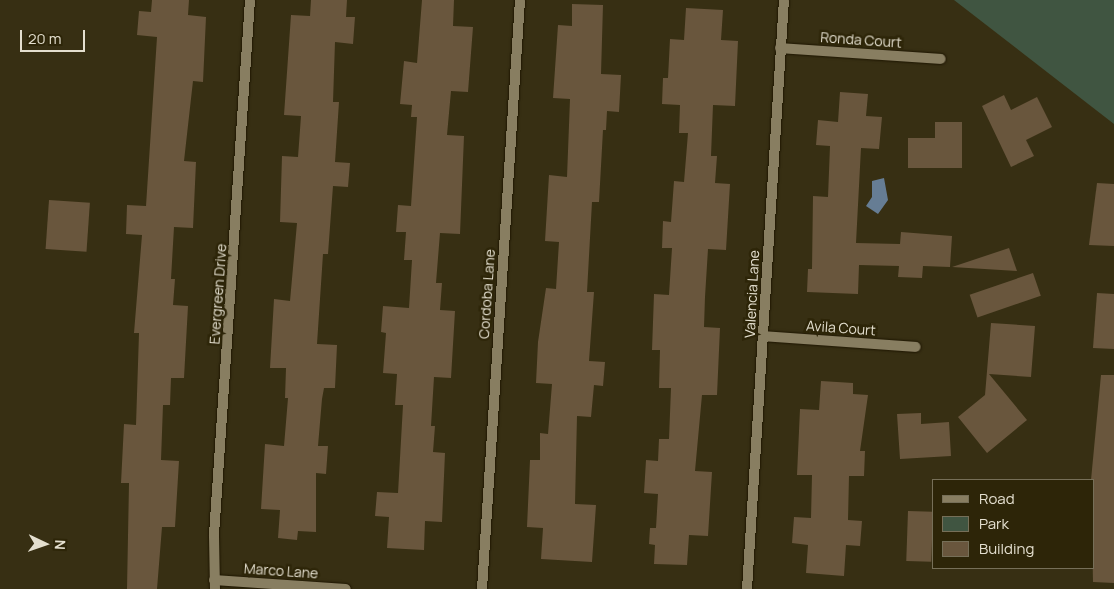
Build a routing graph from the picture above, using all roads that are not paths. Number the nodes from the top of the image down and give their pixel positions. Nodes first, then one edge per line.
1 (250, 0) edge
2 (520, 0) edge
3 (784, 0) edge
4 (780, 48) junction
5 (940, 59) dead end
6 (763, 336) junction
7 (916, 347) dead end
8 (214, 584) edge
9 (346, 589) edge
10 (482, 589) edge
11 (747, 589) edge

1 - 8 street, Evergreen Drive
2 - 10 street, Cordoba Lane
3 - 4 street, Valencia Lane
4 - 5 street, Ronda Court
4 - 6 street, Valencia Lane
6 - 7 street, Avila Court
6 - 11 street, Valencia Lane
8 - 9 street, Marco Lane

